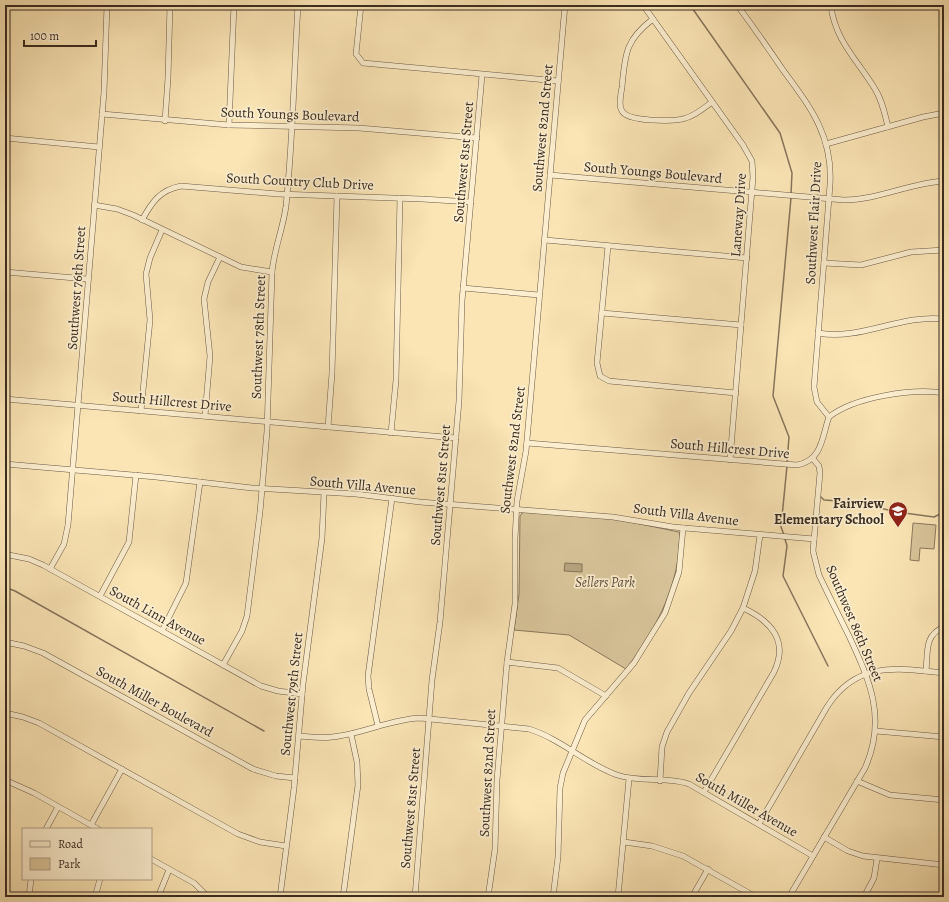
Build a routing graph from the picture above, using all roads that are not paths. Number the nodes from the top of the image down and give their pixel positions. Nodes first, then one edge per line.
1 (107, 5) edge
2 (170, 5) edge
3 (234, 5) edge
4 (298, 5) edge
5 (361, 5) edge
6 (565, 5) edge
7 (643, 5) edge
8 (737, 5) edge
9 (830, 5) edge
10 (653, 19) junction
11 (482, 75) junction
12 (558, 81) junction
13 (712, 102) junction
14 (944, 113) edge
15 (102, 114) junction
16 (165, 120) junction
17 (229, 125) junction
18 (888, 126) junction
19 (292, 127) junction
20 (5, 138) edge
21 (477, 138) junction
22 (826, 144) junction
23 (99, 147) junction
24 (550, 175) junction
25 (944, 181) edge
26 (752, 192) junction
27 (286, 195) junction
28 (337, 196) junction
29 (400, 198) junction
30 (829, 199) junction
31 (471, 202) junction
32 (94, 205) junction
33 (142, 220) junction
34 (162, 230) junction
35 (545, 240) junction
36 (608, 246) junction
37 (944, 250) edge
38 (220, 257) junction
39 (747, 258) junction
40 (824, 263) junction
41 (5, 272) edge
42 (272, 272) junction
43 (87, 279) junction
44 (463, 288) junction
45 (539, 295) junction
46 (602, 313) junction
47 (944, 319) edge
48 (741, 325) junction
49 (818, 333) junction
50 (736, 393) junction
51 (944, 393) edge
52 (5, 399) edge
53 (78, 405) junction
54 (142, 410) junction
55 (205, 416) junction
56 (829, 416) junction
57 (268, 422) junction
58 (328, 427) junction
59 (391, 433) junction
60 (456, 438) junction
61 (527, 443) junction
62 (813, 458) junction
63 (730, 460) junction
64 (5, 464) edge
65 (73, 470) junction
66 (136, 475) junction
67 (200, 482) junction
68 (262, 489) junction
69 (324, 493) junction
70 (392, 498) junction
71 (450, 505) junction
72 (517, 510) junction
73 (683, 528) junction
74 (760, 535) junction
75 (814, 539) junction
76 (5, 553) edge
77 (50, 569) junction
78 (100, 596) junction
79 (743, 608) junction
80 (944, 627) edge
81 (162, 630) junction
82 (5, 642) edge
83 (507, 662) junction
84 (223, 665) junction
85 (926, 671) junction
86 (944, 673) edge
87 (865, 675) junction
88 (302, 694) junction
89 (606, 696) junction
90 (5, 713) edge
91 (429, 719) junction
92 (378, 726) junction
93 (501, 726) junction
94 (876, 731) junction
95 (351, 734) junction
96 (299, 736) junction
97 (944, 737) edge
98 (572, 751) junction
99 (122, 769) junction
100 (295, 778) junction
101 (629, 779) junction
102 (5, 780) edge
103 (660, 781) junction
104 (857, 781) junction
105 (704, 792) junction
106 (944, 800) edge
107 (58, 807) junction
108 (759, 824) junction
109 (91, 825) junction
110 (47, 828) edge
111 (96, 828) edge
112 (824, 837) junction
113 (624, 842) junction
114 (286, 846) junction
115 (813, 856) junction
116 (877, 859) junction
117 (152, 860) edge
118 (944, 865) edge
119 (708, 869) junction
120 (169, 870) junction
121 (31, 880) edge
122 (100, 880) edge
123 (29, 897) edge
124 (95, 897) edge
125 (158, 897) edge
126 (208, 897) edge
127 (280, 897) edge
128 (343, 897) edge
129 (415, 897) edge
130 (488, 897) edge
131 (553, 897) edge
132 (618, 897) edge
133 (692, 897) edge
134 (756, 897) edge
135 (789, 897) edge
136 (864, 897) edge

1 - 15 street, Southwest 76th Street
2 - 16 street
3 - 17 street
4 - 19 street, Southwest 78th Street
5 - 11 street
6 - 12 street, Southwest 82nd Street
7 - 10 street, Laneway Drive
8 - 22 street, Southwest Flair Drive
9 - 18 street
10 - 13 street, Laneway Drive
10 - 13 street
11 - 12 street
11 - 21 street, Southwest 81st Street
12 - 24 street, Southwest 82nd Street
13 - 26 street, Laneway Drive
14 - 18 street
15 - 16 street, South Youngs Boulevard
15 - 23 street, Southwest 76th Street
16 - 17 street, South Youngs Boulevard
17 - 19 street, South Youngs Boulevard
18 - 22 street
19 - 21 street, South Youngs Boulevard
19 - 27 street, Southwest 78th Street
20 - 23 street
21 - 31 street, Southwest 81st Street
22 - 30 street, Southwest Flair Drive
23 - 32 street, Southwest 76th Street
24 - 26 street, South Youngs Boulevard
24 - 35 street, Southwest 82nd Street
25 - 30 street, South Youngs Boulevard
26 - 30 street, South Youngs Boulevard
26 - 39 street, Laneway Drive
27 - 28 street, South Country Club Drive
27 - 33 street, South Country Club Drive
27 - 42 street, Southwest 78th Street
28 - 29 street, South Country Club Drive
28 - 58 street
29 - 31 street, South Country Club Drive
29 - 59 street
30 - 40 street, Southwest Flair Drive
31 - 44 street, Southwest 81st Street
32 - 33 street
32 - 43 street, Southwest 76th Street
33 - 34 street
34 - 38 street
34 - 54 street
35 - 36 street
35 - 45 street, Southwest 82nd Street
36 - 39 street
36 - 46 street
37 - 40 street
38 - 42 street
38 - 55 street
39 - 48 street, Laneway Drive
40 - 49 street, Southwest Flair Drive
41 - 43 street
42 - 57 street, Southwest 78th Street
43 - 53 street, Southwest 76th Street
44 - 45 street
44 - 60 street, Southwest 81st Street
45 - 61 street, Southwest 82nd Street
46 - 48 street
46 - 50 street
47 - 49 street
48 - 50 street, Laneway Drive
49 - 56 street, Southwest Flair Drive
50 - 63 street, Laneway Drive
51 - 56 street
52 - 53 street, South Hillcrest Drive
53 - 54 street, South Hillcrest Drive
53 - 65 street, Southwest 76th Street
54 - 55 street, South Hillcrest Drive
55 - 57 street, South Hillcrest Drive
56 - 62 street
57 - 58 street, South Hillcrest Drive
57 - 68 street, Southwest 78th Street
58 - 59 street, South Hillcrest Drive
59 - 60 street, South Hillcrest Drive
60 - 71 street, Southwest 81st Street
61 - 63 street, South Hillcrest Drive
61 - 72 street, Southwest 82nd Street
62 - 63 street, South Hillcrest Drive
62 - 75 street, Southwest 86th Street
64 - 65 street, South Villa Avenue
65 - 66 street, South Villa Avenue
65 - 77 street, Southwest 76th Street
66 - 67 street, South Villa Avenue
66 - 78 street
67 - 68 street, South Villa Avenue
67 - 81 street
68 - 69 street, South Villa Avenue
68 - 84 street, Southwest 78th Street
69 - 70 street, South Villa Avenue
69 - 88 street, Southwest 79th Street
70 - 71 street, South Villa Avenue
70 - 92 street
71 - 72 street, South Villa Avenue
71 - 91 street, Southwest 81st Street
72 - 73 street, South Villa Avenue
72 - 83 street, Southwest 82nd Street
73 - 74 street, South Villa Avenue
73 - 89 street
74 - 75 street, South Villa Avenue
74 - 79 street
75 - 87 street, Southwest 86th Street
76 - 77 street, South Linn Avenue
77 - 78 street, South Linn Avenue
78 - 81 street, South Linn Avenue
79 - 103 street
79 - 105 street
80 - 85 street
81 - 84 street, South Linn Avenue
82 - 100 street, South Miller Boulevard
83 - 89 street
83 - 93 street, Southwest 82nd Street
84 - 88 street, South Linn Avenue
85 - 86 street
85 - 87 street
87 - 94 street, Southwest 86th Street
87 - 108 street
88 - 96 street, Southwest 79th Street
89 - 98 street
90 - 99 street
91 - 92 street, South Miller Avenue
91 - 93 street, South Miller Avenue
91 - 129 street, Southwest 81st Street
92 - 95 street, South Miller Avenue
93 - 98 street, South Miller Avenue
93 - 130 street, Southwest 82nd Street
94 - 97 street
94 - 104 street, Southwest 86th Street
95 - 96 street, South Miller Avenue
95 - 128 street
96 - 100 street, Southwest 79th Street
98 - 101 street, South Miller Avenue
98 - 131 street
99 - 109 street
99 - 114 street
100 - 114 street, Southwest 79th Street
101 - 103 street, South Miller Avenue
101 - 113 street
102 - 107 street
103 - 105 street, South Miller Avenue
104 - 106 street
104 - 112 street, Southwest 86th Street
105 - 108 street, South Miller Avenue
107 - 109 street
107 - 110 street
108 - 115 street, South Miller Avenue
109 - 111 street
112 - 115 street, Southwest 86th Street
112 - 116 street
113 - 119 street
113 - 132 street
114 - 127 street, Southwest 79th Street
115 - 135 street, Southwest 86th Street
116 - 118 street
116 - 136 street
117 - 120 street
119 - 133 street
119 - 134 street
120 - 125 street
120 - 126 street
121 - 123 street
122 - 124 street

